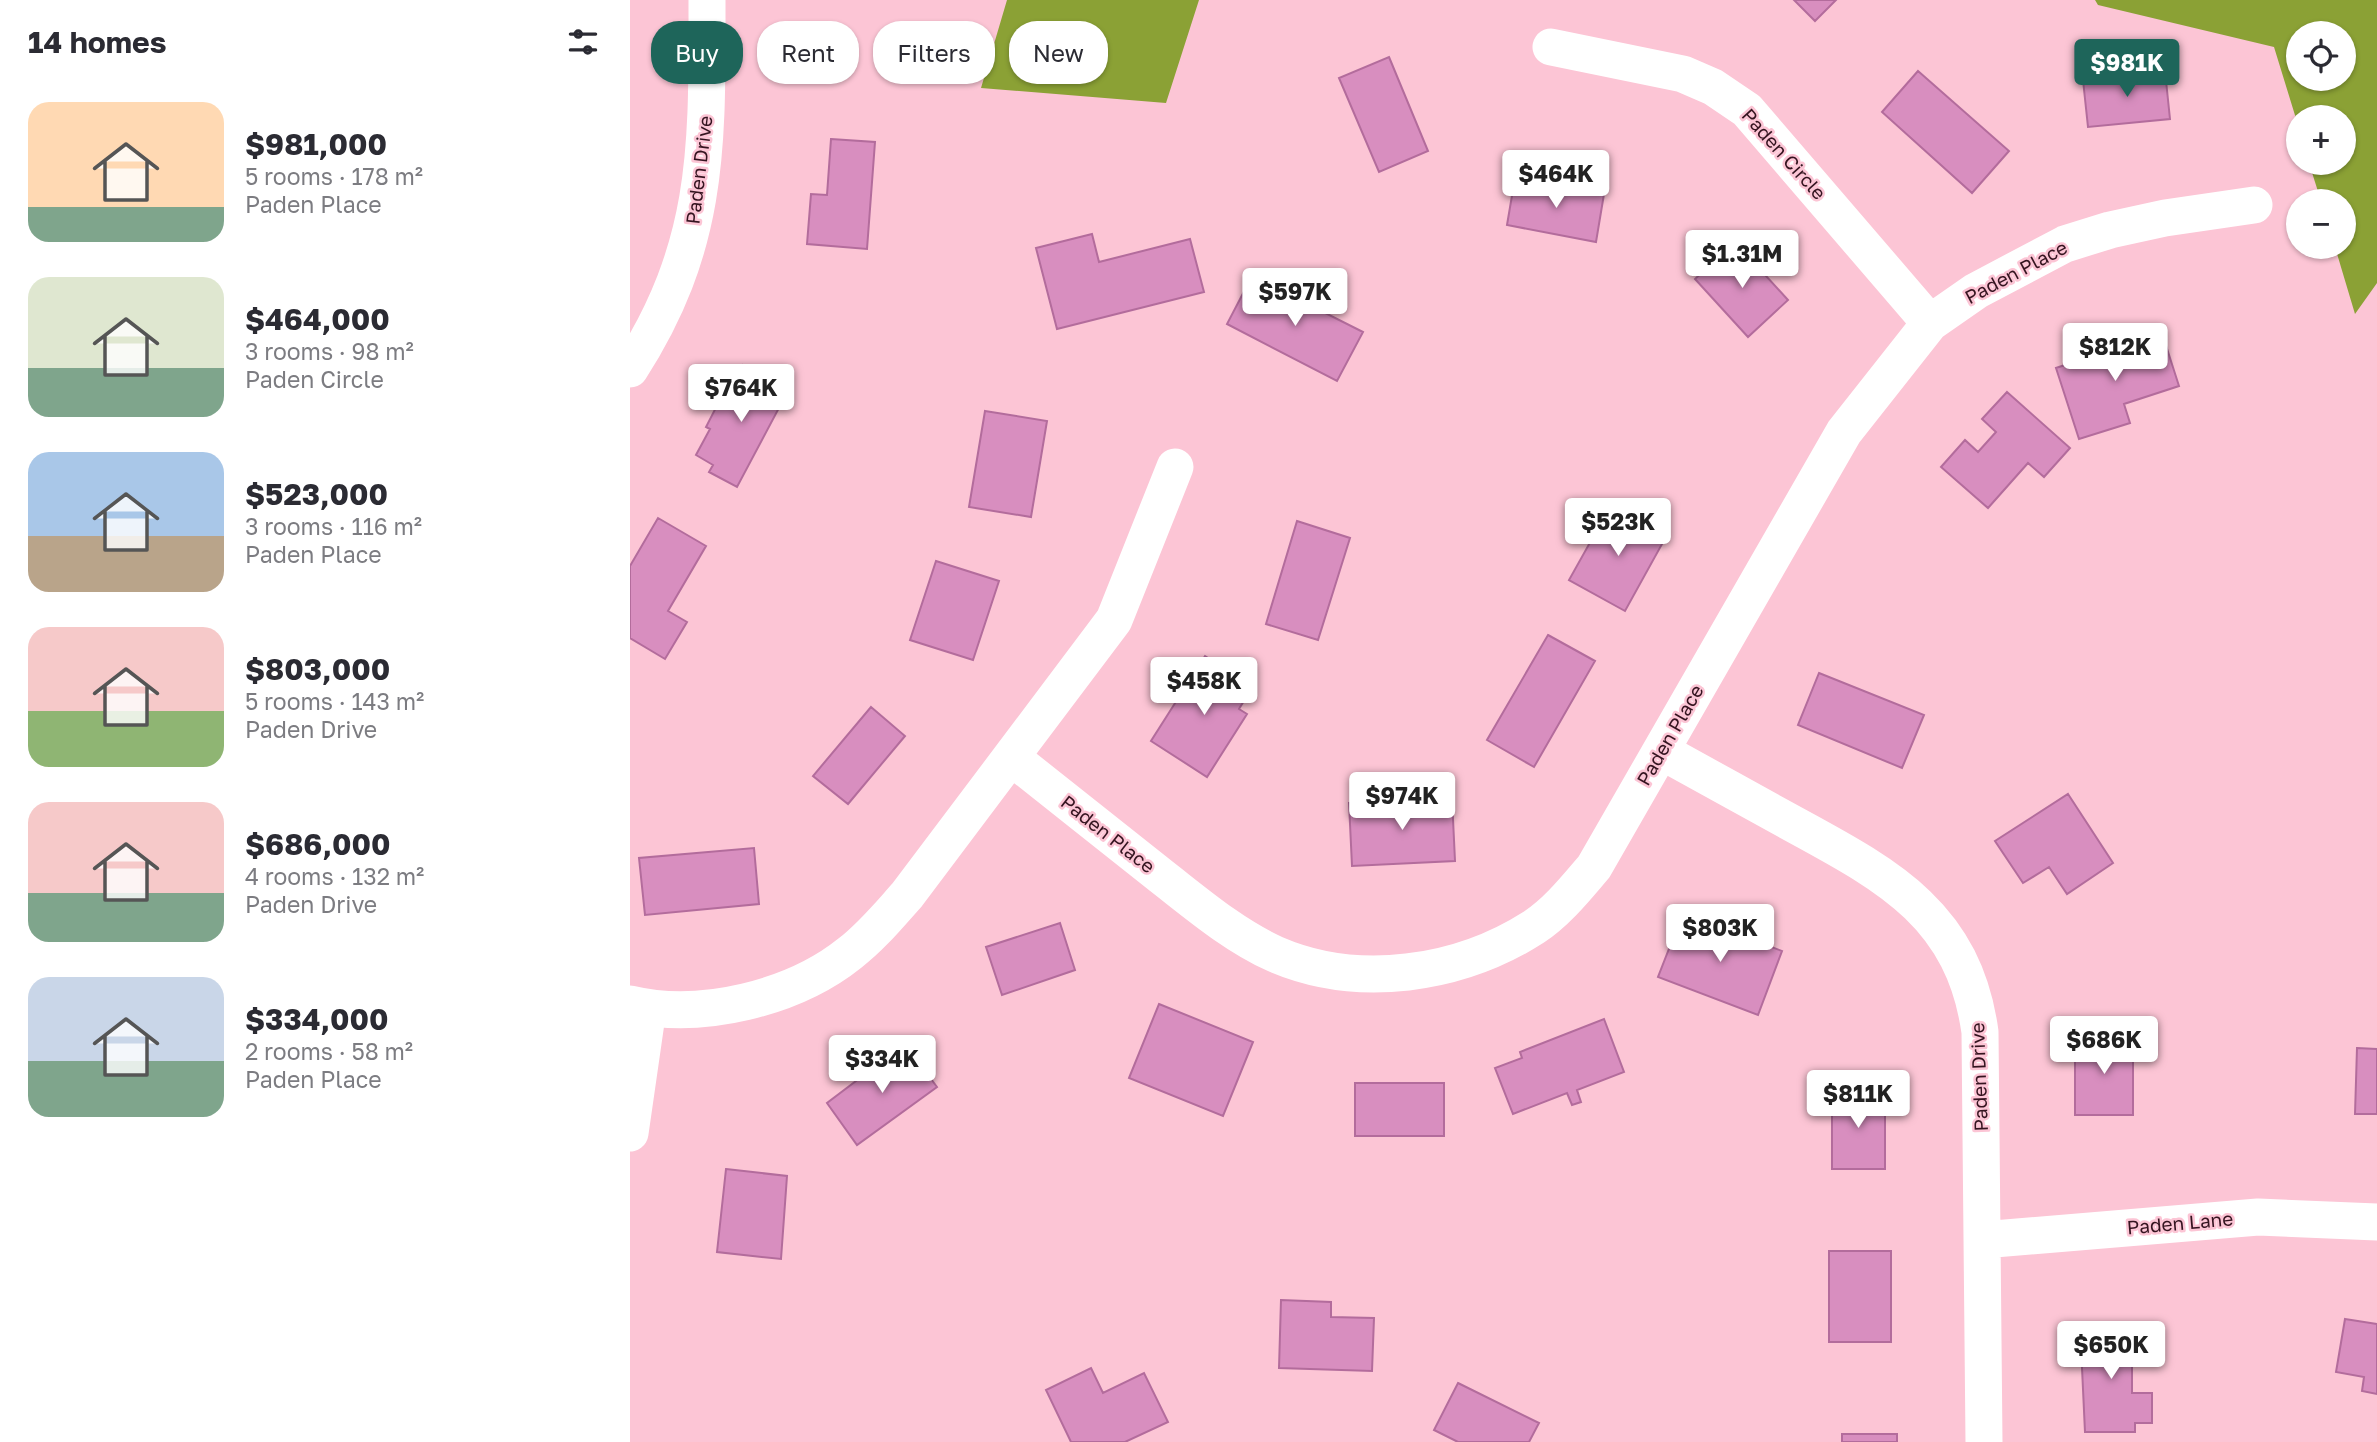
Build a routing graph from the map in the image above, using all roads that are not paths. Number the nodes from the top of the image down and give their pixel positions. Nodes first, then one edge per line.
1 (707, 0) edge
2 (1551, 47) dead end
3 (2254, 205) dead end
4 (1930, 323) junction
5 (630, 369) edge
6 (1175, 467) dead end
7 (1661, 751) junction
8 (1011, 757) junction
9 (639, 1006) edge
10 (630, 1133) edge
11 (2377, 1222) edge
12 (1982, 1240) junction
13 (1983, 1442) edge

1 - 5 street, Paden Drive
2 - 4 street, Paden Circle
3 - 4 street, Paden Place
4 - 7 street, Paden Place
6 - 8 street
7 - 8 street, Paden Place
7 - 12 street, Paden Drive
8 - 9 street
9 - 10 street
11 - 12 street, Paden Lane
12 - 13 street, Paden Drive

